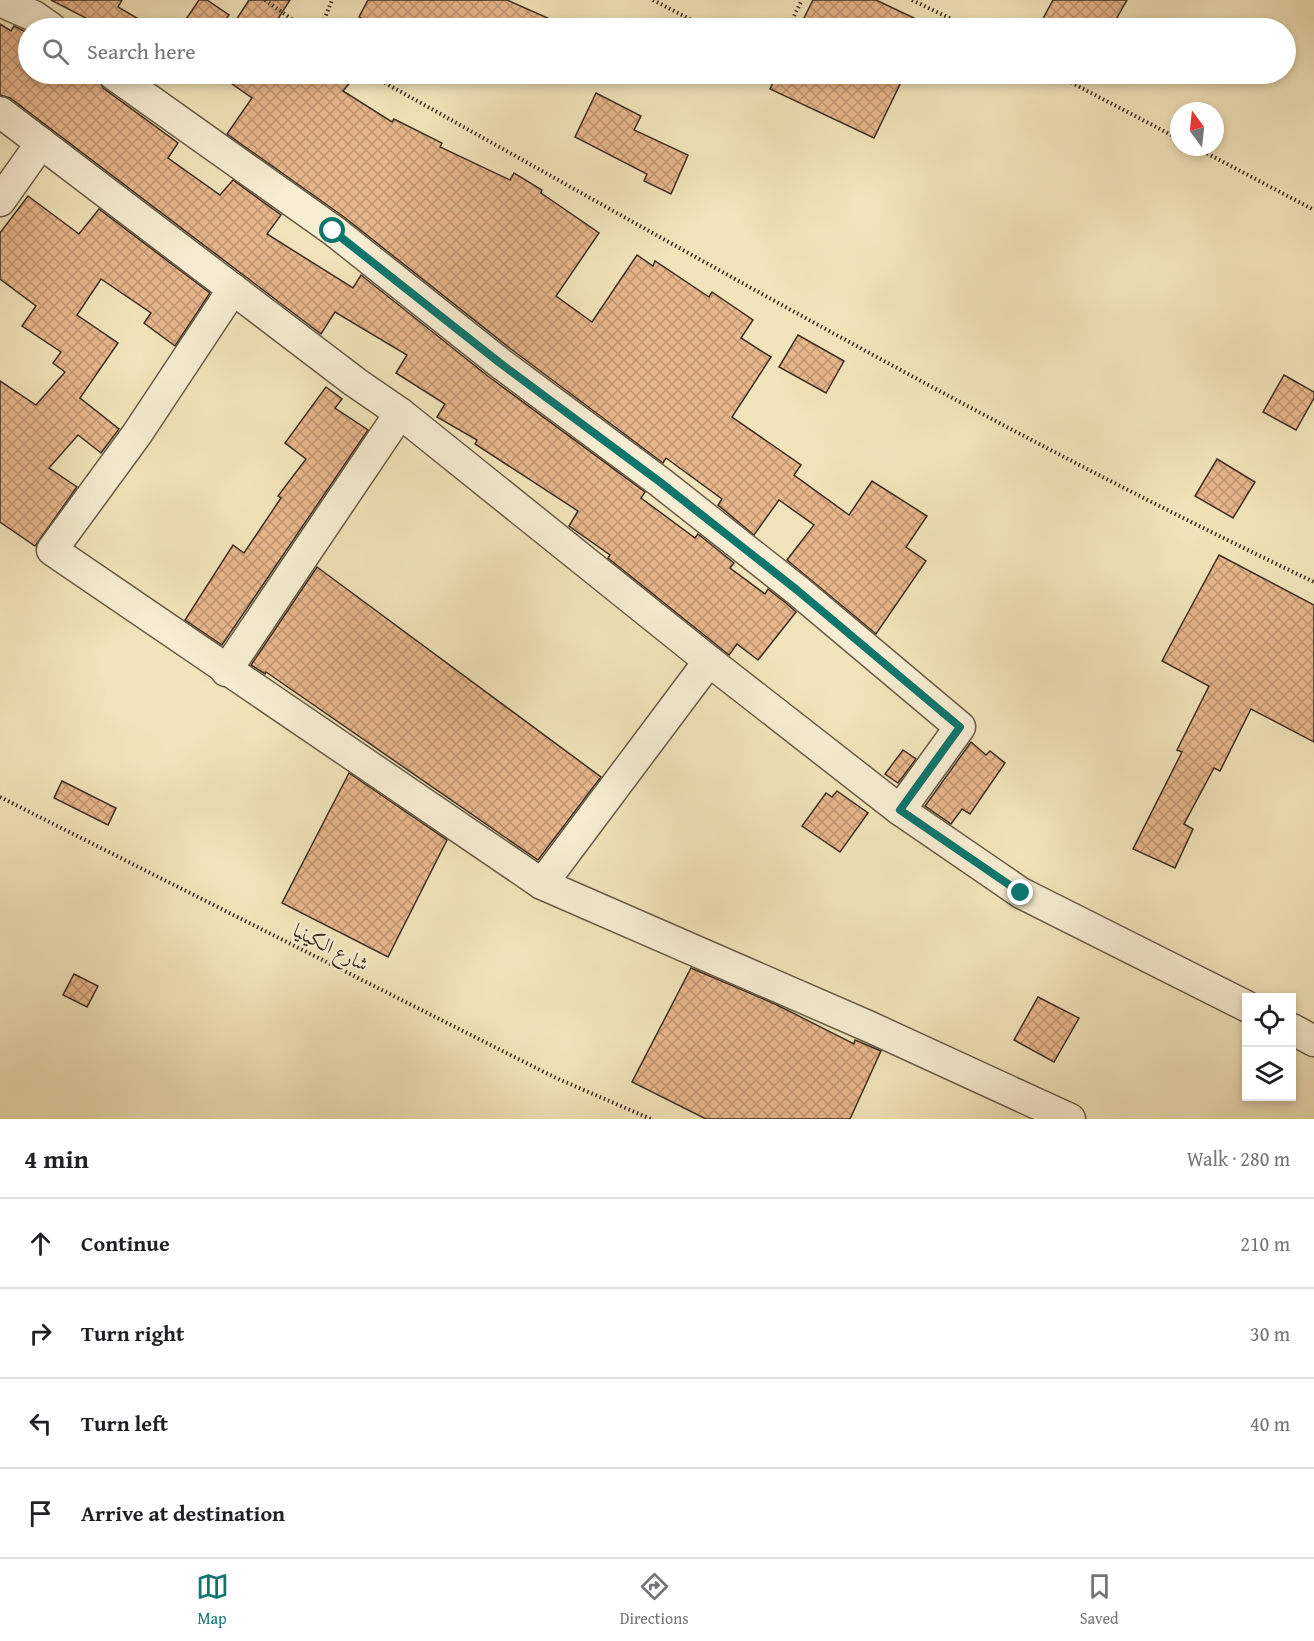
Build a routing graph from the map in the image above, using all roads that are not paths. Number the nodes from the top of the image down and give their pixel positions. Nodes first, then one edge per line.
1 (0, 1) edge
2 (37, 18) edge
3 (127, 84) edge
4 (0, 112) edge
5 (41, 143) junction
6 (0, 201) edge
7 (233, 290) junction
8 (400, 413) junction
9 (709, 661) junction
10 (226, 670) junction
11 (900, 810) junction
12 (542, 884) junction
13 (1242, 1004) edge
14 (1296, 1031) edge
15 (1314, 1041) edge
16 (1070, 1119) edge

1 - 2 street
3 - 11 street
4 - 5 street
5 - 6 street
5 - 7 street
7 - 8 street
7 - 10 street
8 - 9 street
8 - 10 street
9 - 11 street
9 - 12 street
10 - 12 street
11 - 13 street
12 - 16 street
14 - 15 street

